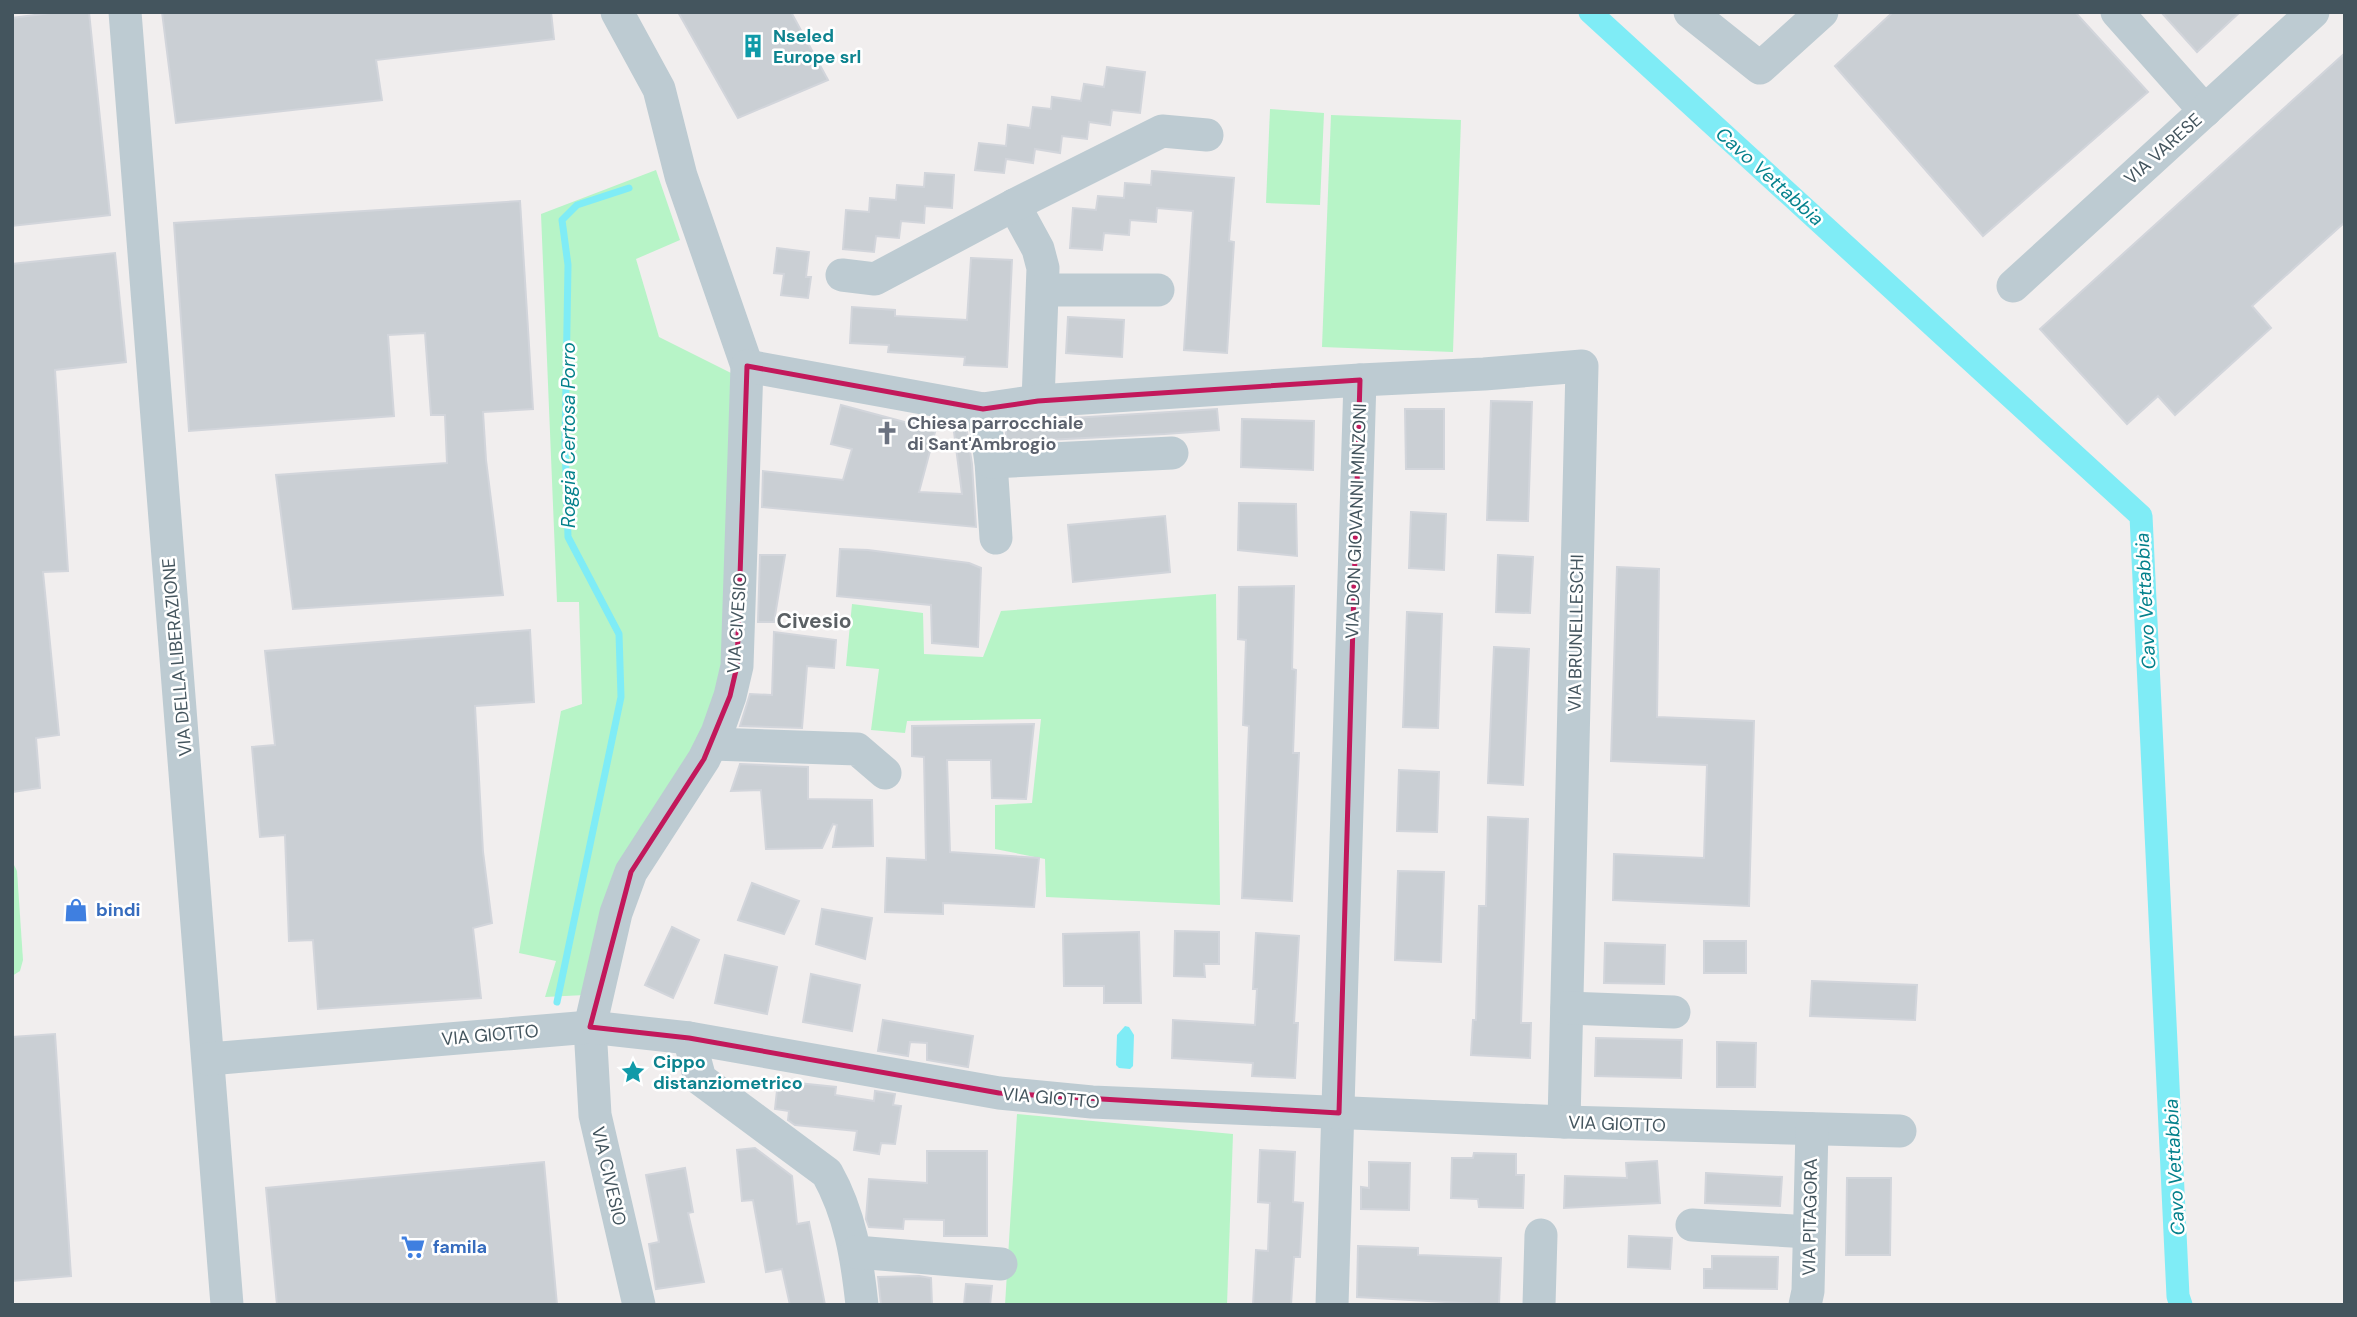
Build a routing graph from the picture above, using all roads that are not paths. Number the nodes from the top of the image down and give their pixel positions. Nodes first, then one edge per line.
1 (125, 12) edge
2 (617, 12) edge
3 (1690, 12) edge
4 (1822, 12) edge
5 (2117, 12) edge
6 (2313, 12) edge
7 (2205, 111) junction
8 (1207, 135) dead end
9 (1014, 205) junction
10 (842, 275) dead end
11 (2013, 286) dead end
12 (1043, 290) junction
13 (1158, 290) dead end
14 (747, 366) junction
15 (1360, 380) junction
16 (1038, 401) junction
17 (983, 409) junction
18 (1172, 453) dead end
19 (991, 462) junction
20 (996, 538) dead end
21 (712, 744) junction
22 (886, 773) dead end
23 (1567, 1008) junction
24 (1674, 1012) dead end
25 (590, 1027) junction
26 (689, 1038) junction
27 (209, 1059) junction
28 (1339, 1114) junction
29 (1564, 1122) junction
30 (1812, 1129) junction
31 (1900, 1131) dead end
32 (1692, 1226) dead end
33 (1809, 1232) junction
34 (1541, 1235) dead end
35 (856, 1252) junction
36 (1001, 1264) dead end
37 (226, 1304) edge
38 (639, 1305) edge
39 (862, 1305) edge
40 (1332, 1305) edge
41 (1539, 1305) edge
42 (1805, 1305) edge

1 - 27 street, VIA DELLA LIBERAZIONE
2 - 14 street, VIA CIVESIO
3 - 4 street
5 - 7 street
6 - 7 street, VIA VARESE
7 - 11 street, VIA VARESE
8 - 9 street
9 - 10 street
9 - 12 street
12 - 13 street
12 - 16 street
14 - 17 street, VIA DON GIOVANNI MINZONI
14 - 21 street, VIA CIVESIO
15 - 16 street, VIA DON GIOVANNI MINZONI
15 - 23 street, VIA BRUNELLESCHI
15 - 28 street, VIA DON GIOVANNI MINZONI
16 - 17 street, VIA DON GIOVANNI MINZONI
17 - 19 street
18 - 19 street
19 - 20 street
21 - 22 street
21 - 25 street, VIA CIVESIO
23 - 24 street
23 - 29 street, VIA BRUNELLESCHI
25 - 26 street, VIA GIOTTO
25 - 27 street, VIA GIOTTO
25 - 38 street, VIA CIVESIO
26 - 28 street, VIA GIOTTO
26 - 35 street
27 - 37 street, VIA DELLA LIBERAZIONE
28 - 29 street, VIA GIOTTO
28 - 40 street, VIA DON GIOVANNI MINZONI
29 - 30 street, VIA GIOTTO
30 - 31 street, VIA GIOTTO
30 - 33 street, VIA PITAGORA
32 - 33 street
33 - 42 street, VIA PITAGORA
34 - 41 street
35 - 36 street
35 - 39 street

